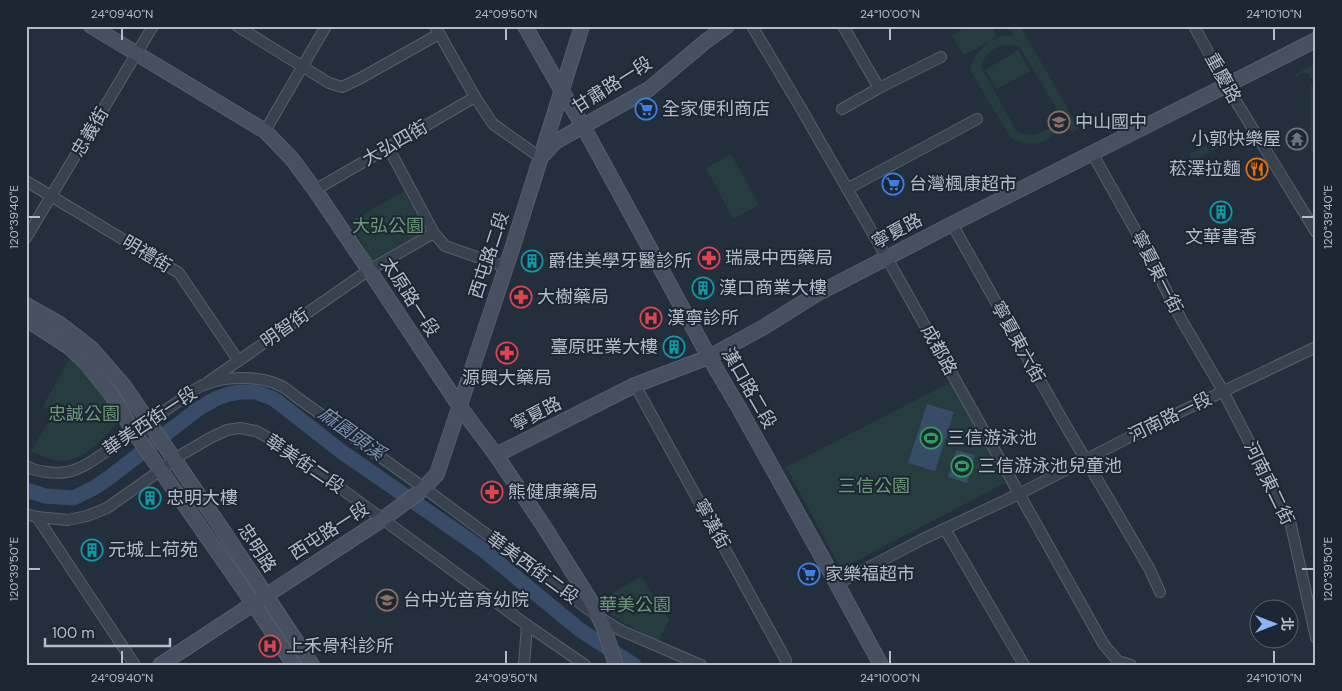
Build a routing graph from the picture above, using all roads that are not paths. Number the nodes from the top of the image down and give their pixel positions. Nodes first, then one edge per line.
1 (91, 26) edge
2 (152, 26) edge
3 (237, 26) edge
4 (326, 26) edge
5 (525, 26) edge
6 (582, 26) edge
7 (727, 26) edge
8 (752, 26) edge
9 (843, 26) edge
10 (1194, 26) edge
11 (437, 30) edge
12 (1316, 40) edge
13 (137, 54) junction
14 (941, 57) dead end
15 (303, 66) junction
16 (1226, 85) junction
17 (879, 88) junction
18 (562, 91) junction
19 (476, 97) junction
20 (842, 109) dead end
21 (977, 119) dead end
22 (583, 126) junction
23 (266, 131) junction
24 (388, 147) junction
25 (1092, 153) junction
26 (541, 158) junction
27 (26, 181) edge
28 (847, 189) junction
29 (315, 190) junction
30 (51, 196) junction
31 (952, 224) junction
32 (434, 232) junction
33 (1316, 232) edge
34 (26, 238) edge
35 (887, 258) junction
36 (506, 267) junction
37 (369, 270) junction
38 (26, 304) edge
39 (26, 319) edge
40 (1316, 347) edge
41 (709, 357) junction
42 (238, 360) junction
43 (635, 385) junction
44 (201, 386) junction
45 (1223, 391) junction
46 (460, 407) junction
47 (149, 424) junction
48 (135, 433) junction
49 (172, 455) junction
50 (496, 455) junction
51 (1086, 460) junction
52 (26, 466) edge
53 (159, 467) junction
54 (423, 489) junction
55 (1019, 494) junction
56 (26, 514) edge
57 (387, 515) junction
58 (37, 517) junction
59 (945, 529) junction
60 (837, 584) junction
61 (1160, 592) dead end
62 (265, 595) junction
63 (253, 603) junction
64 (602, 623) junction
65 (527, 625) junction
66 (1316, 638) edge
67 (583, 664) edge
68 (135, 665) edge
69 (160, 665) edge
70 (294, 665) edge
71 (312, 665) edge
72 (524, 665) edge
73 (616, 665) edge
74 (701, 665) edge
75 (785, 665) edge
76 (880, 665) edge
77 (1024, 665) edge
78 (1131, 665) edge

1 - 13 street, 太原路一段
2 - 13 street, 忠義街
3 - 15 street
4 - 15 street
5 - 18 street, 漢口路二段
6 - 18 street, 西屯路二段
7 - 22 street, 甘肅路一段
8 - 28 street, 成都路
9 - 17 street
10 - 16 street, 重慶路
11 - 15 street
11 - 19 street
12 - 16 street, 寧夏路
13 - 23 street, 太原路一段
13 - 30 street, 忠義街
14 - 17 street
15 - 23 street
16 - 25 street, 寧夏路
16 - 33 street, 重慶路
17 - 20 street
18 - 22 street, 漢口路二段
18 - 26 street, 西屯路二段
19 - 24 street, 大弘四街
19 - 26 street
21 - 28 street
22 - 26 street, 甘肅路一段
22 - 41 street, 漢口路二段
23 - 29 street, 太原路一段
24 - 29 street, 大弘四街
24 - 32 street
25 - 31 street, 寧夏路
25 - 45 street, 寧夏東一街
26 - 36 street, 西屯路二段
27 - 30 street, 明禮街
28 - 35 street, 成都路
29 - 37 street, 太原路一段
30 - 34 street, 忠義街
30 - 42 street, 明禮街
31 - 35 street, 寧夏路
31 - 51 street, 寧夏東六街
32 - 36 street
32 - 37 street, 明智街
35 - 41 street, 寧夏路
35 - 55 street, 成都路
36 - 46 street, 西屯路二段
37 - 42 street, 明智街
37 - 46 street, 太原路一段
38 - 47 street
39 - 48 street
40 - 45 street, 河南路一段
41 - 43 street, 寧夏路
41 - 60 street, 漢口路二段
42 - 44 street, 明智街
43 - 50 street, 寧夏路
43 - 75 street, 寧漢街
44 - 47 street, 華美西街一段
44 - 54 street, 華美西街一段
45 - 51 street, 河南路一段
45 - 66 street, 河南東二街
46 - 50 street, 太原路一段
46 - 54 street, 西屯路二段
47 - 48 street, 華美西街一段
47 - 49 street, 忠明路
48 - 52 street, 華美西街一段
48 - 53 street, 忠明路
49 - 53 street, 華美街二段
49 - 57 street, 華美街二段
49 - 62 street, 忠明路
50 - 64 street, 太原路一段
51 - 55 street, 河南路一段
51 - 61 street, 寧夏東六街
53 - 58 street, 華美街二段
53 - 63 street, 忠明路
54 - 57 street, 西屯路一段
54 - 64 street, 華美西街二段
55 - 59 street, 河南路一段
55 - 78 street, 成都路
56 - 58 street, 華美街二段
57 - 62 street, 西屯路一段
57 - 65 street, 華美街二段
58 - 68 street
59 - 60 street, 河南路一段
59 - 77 street
60 - 76 street, 漢口路二段
62 - 63 street, 西屯路一段
62 - 71 street, 忠明路
63 - 69 street, 西屯路一段
63 - 70 street, 忠明路
64 - 73 street, 太原路一段
64 - 74 street, 華美西街二段
65 - 67 street, 華美街二段
65 - 72 street

